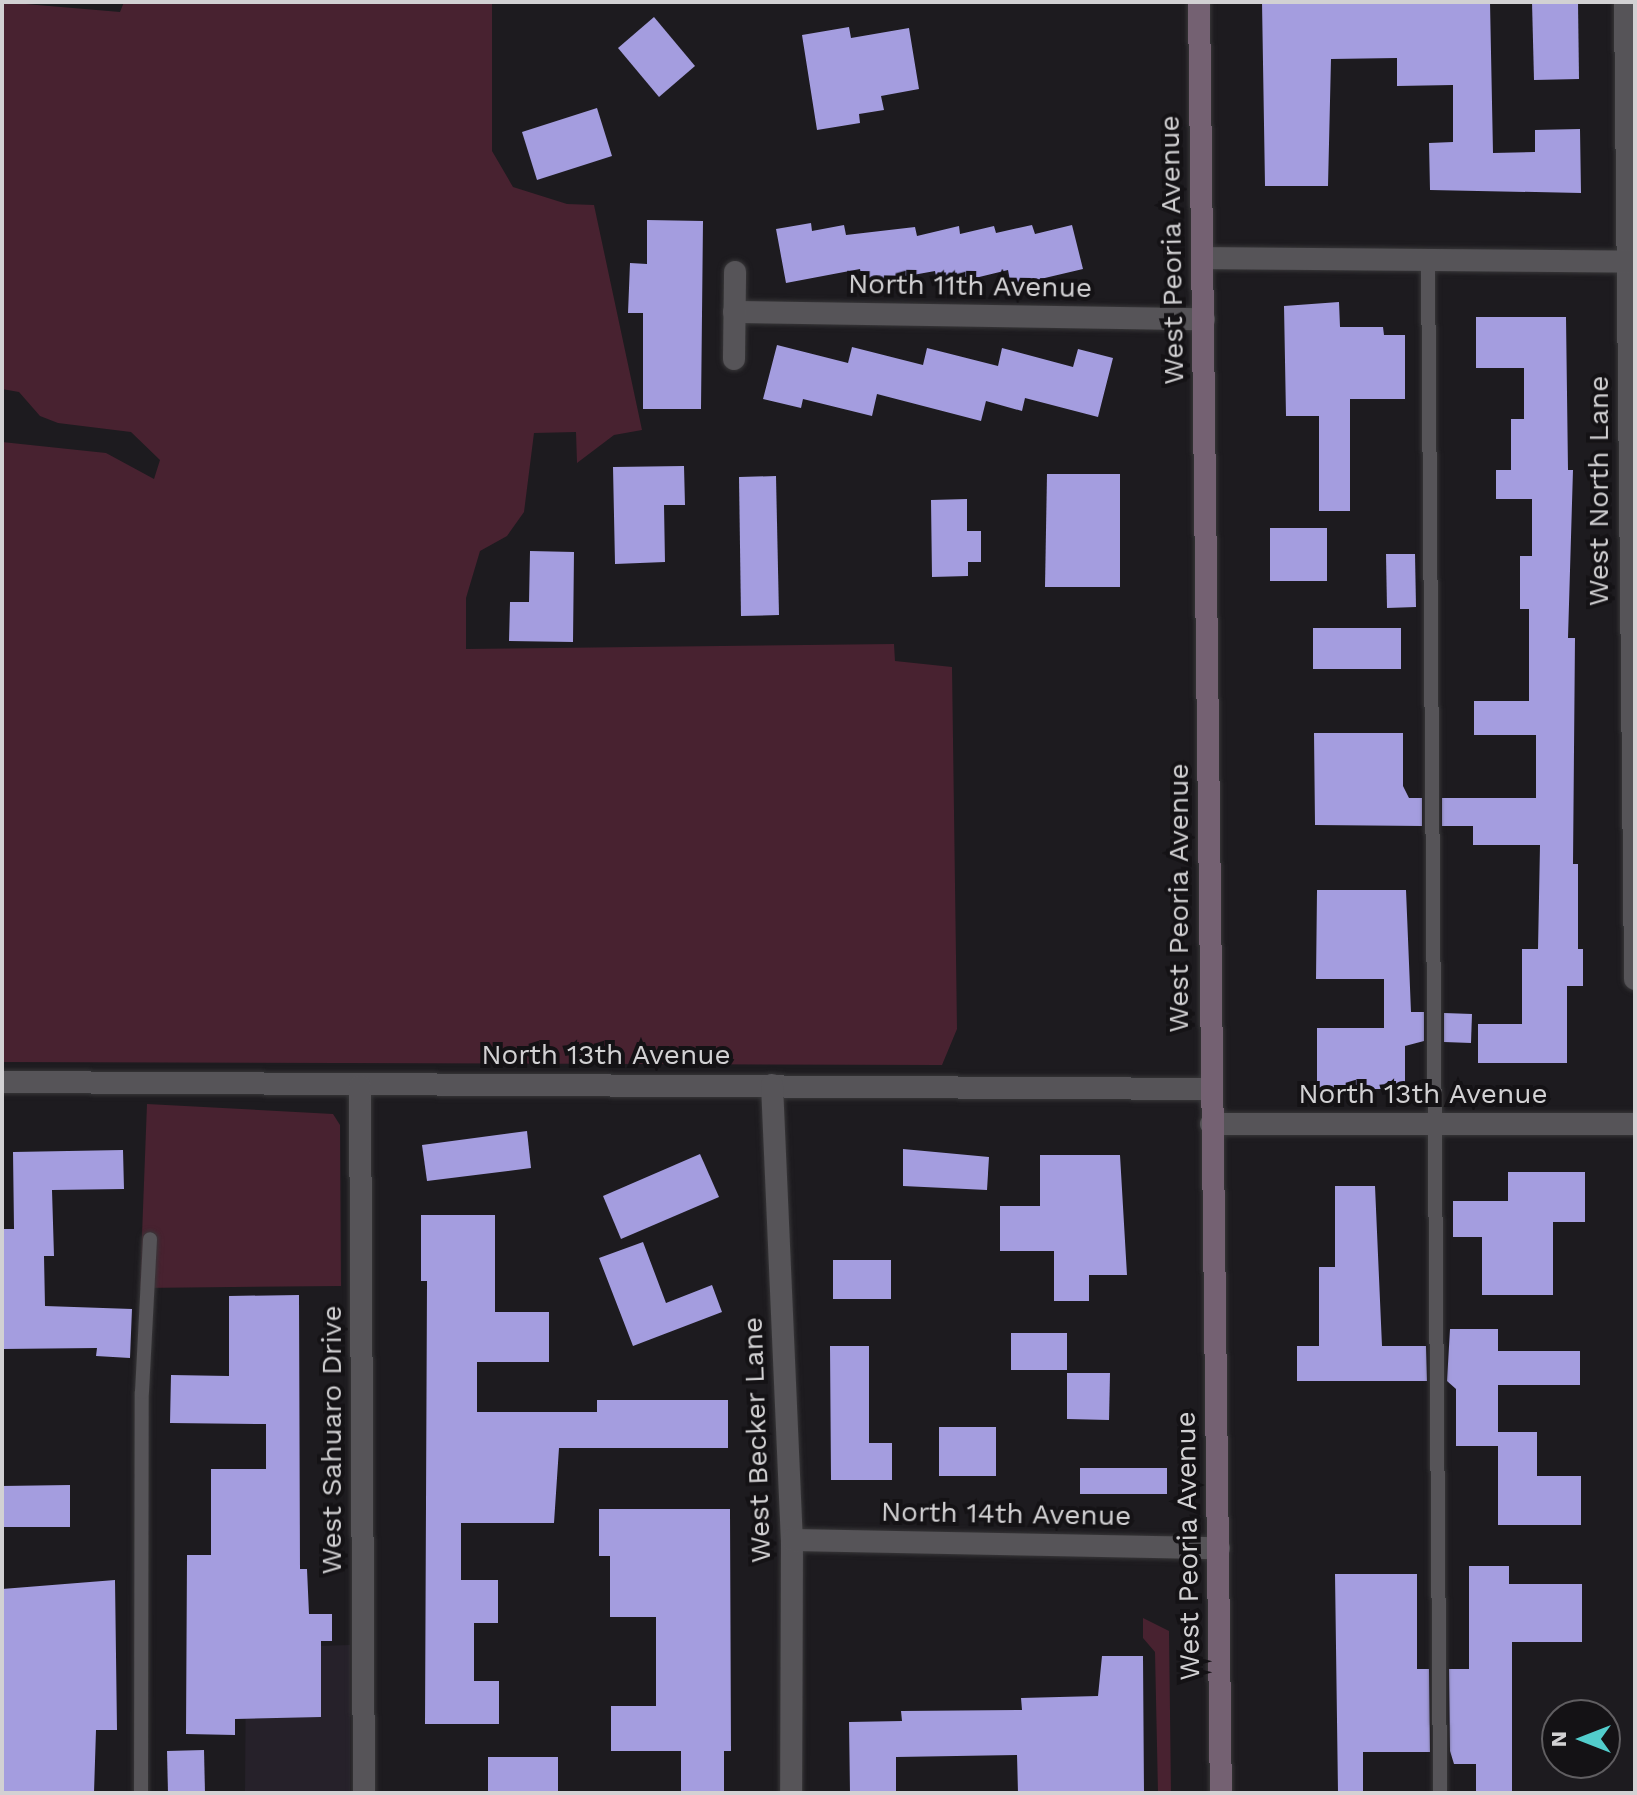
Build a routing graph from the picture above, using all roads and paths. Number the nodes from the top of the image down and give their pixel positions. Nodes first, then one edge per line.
1 (1199, 2) edge
2 (1625, 2) edge
3 (1203, 258) junction
4 (1428, 260) junction
5 (1631, 262) edge
6 (735, 272) dead end
7 (734, 312) junction
8 (1204, 319) junction
9 (734, 359) dead end
10 (1635, 979) edge
11 (2, 1082) edge
12 (772, 1085) junction
13 (360, 1086) junction
14 (1210, 1089) junction
15 (1211, 1124) junction
16 (1438, 1124) junction
17 (1635, 1124) edge
18 (150, 1239) dead end
19 (792, 1540) junction
20 (1219, 1548) junction
21 (141, 1793) edge
22 (364, 1793) edge
23 (791, 1793) edge
24 (1221, 1793) edge
25 (1440, 1793) edge

1 - 3 main road, West Peoria Avenue
2 - 5 street, West North Lane
3 - 4 street
3 - 8 main road, West Peoria Avenue
4 - 5 street
4 - 16 lane
5 - 10 street, West North Lane
6 - 7 street
7 - 8 street, North 11th Avenue
7 - 9 street
8 - 14 main road, West Peoria Avenue
11 - 13 street, North 13th Avenue
12 - 13 street, North 13th Avenue
12 - 14 street, North 13th Avenue
12 - 19 street, West Becker Lane
13 - 22 street, West Sahuaro Drive
14 - 15 main road, West Peoria Avenue
15 - 16 street, North 13th Avenue
15 - 20 main road, West Peoria Avenue
16 - 17 street, North 13th Avenue
16 - 25 lane
18 - 21 lane
19 - 20 street, North 14th Avenue
19 - 23 street, West Becker Lane
20 - 24 main road, West Peoria Avenue

